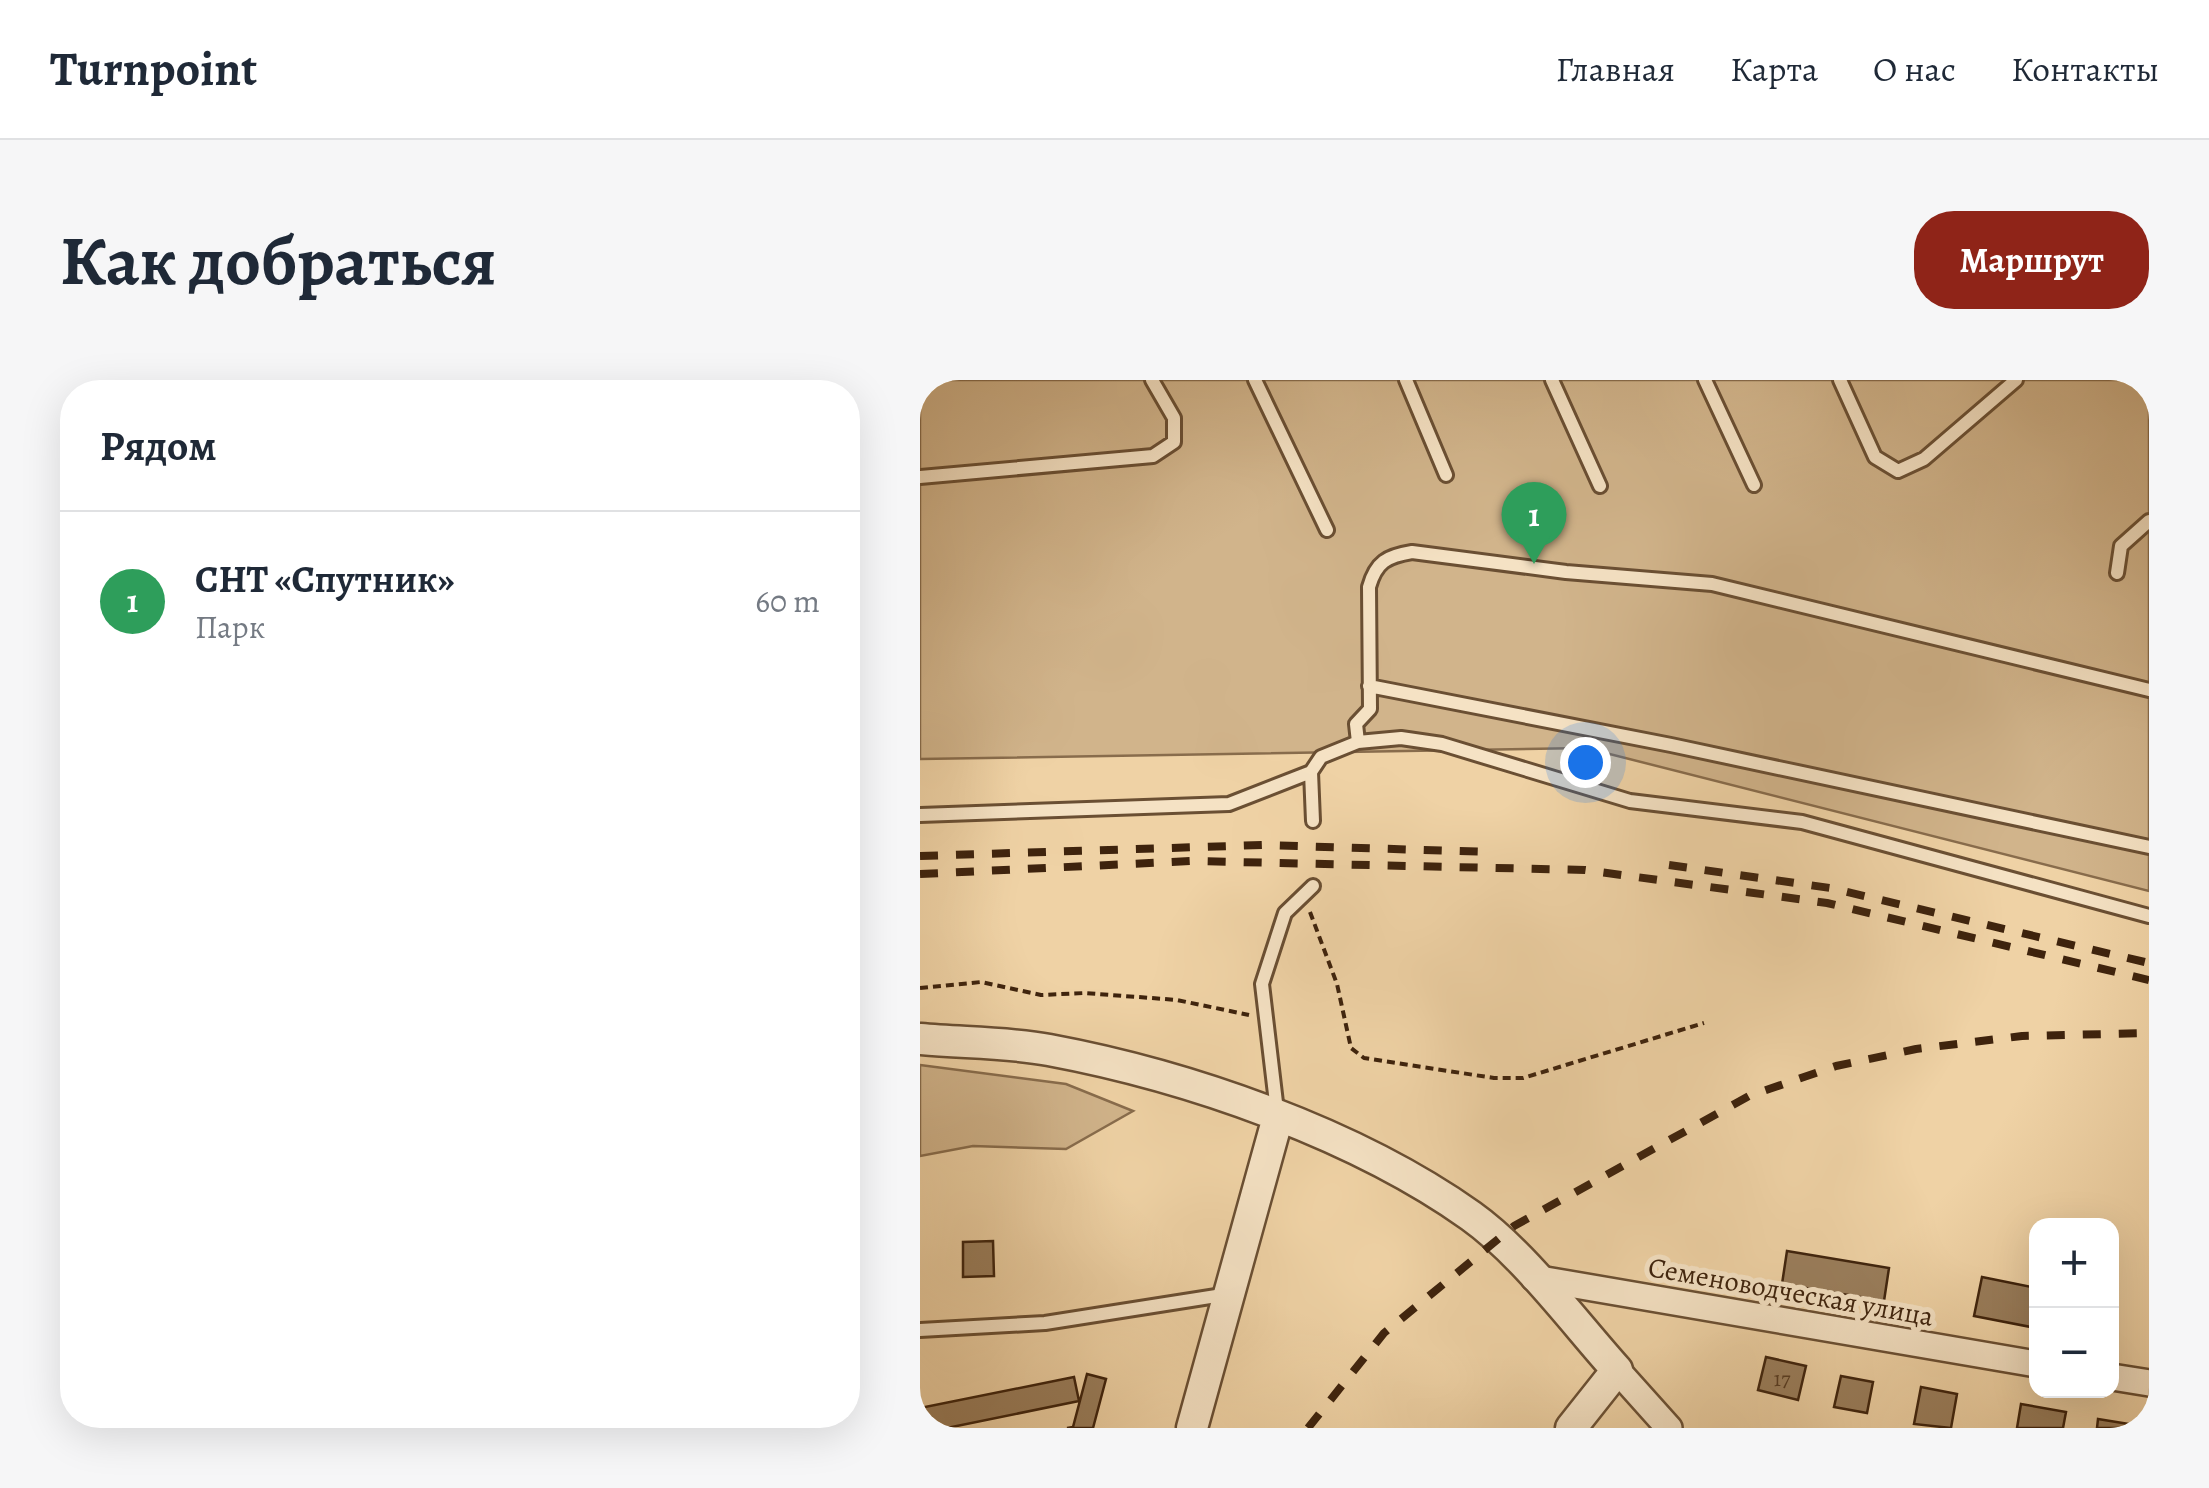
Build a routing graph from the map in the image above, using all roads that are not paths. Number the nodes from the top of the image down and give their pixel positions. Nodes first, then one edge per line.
1 (1152, 380) edge
2 (1254, 380) edge
3 (1406, 380) edge
4 (1552, 380) edge
5 (1705, 380) edge
6 (1840, 380) edge
7 (2016, 380) edge
8 (1446, 475) dead end
9 (920, 477) edge
10 (1754, 485) dead end
11 (1600, 486) dead end
12 (2149, 521) edge
13 (1327, 530) dead end
14 (2117, 573) dead end
15 (1370, 686) junction
16 (2149, 690) edge
17 (1358, 742) junction
18 (1311, 772) junction
19 (920, 815) edge
20 (1313, 821) dead end
21 (2149, 847) edge
22 (1309, 892) road end
23 (2149, 916) edge
24 (920, 1040) edge
25 (1278, 1116) junction
26 (1534, 1278) junction
27 (1228, 1294) junction
28 (920, 1330) edge
29 (2029, 1363) edge
30 (1617, 1370) junction
31 (2119, 1378) edge
32 (2149, 1383) edge
33 (1192, 1428) edge
34 (1571, 1428) edge
35 (1669, 1428) edge

1 - 9 lane
2 - 13 lane
3 - 8 lane
4 - 11 lane
5 - 10 lane
6 - 7 lane
12 - 14 lane
15 - 16 lane
15 - 17 lane
15 - 21 lane
17 - 18 lane
17 - 23 lane
18 - 19 lane
18 - 20 lane
22 - 25 lane
24 - 25 street
25 - 26 street
25 - 27 street
26 - 29 street, Семеноводческая улица
26 - 30 street
27 - 28 lane
27 - 33 street
30 - 34 street
30 - 35 street
31 - 32 street

